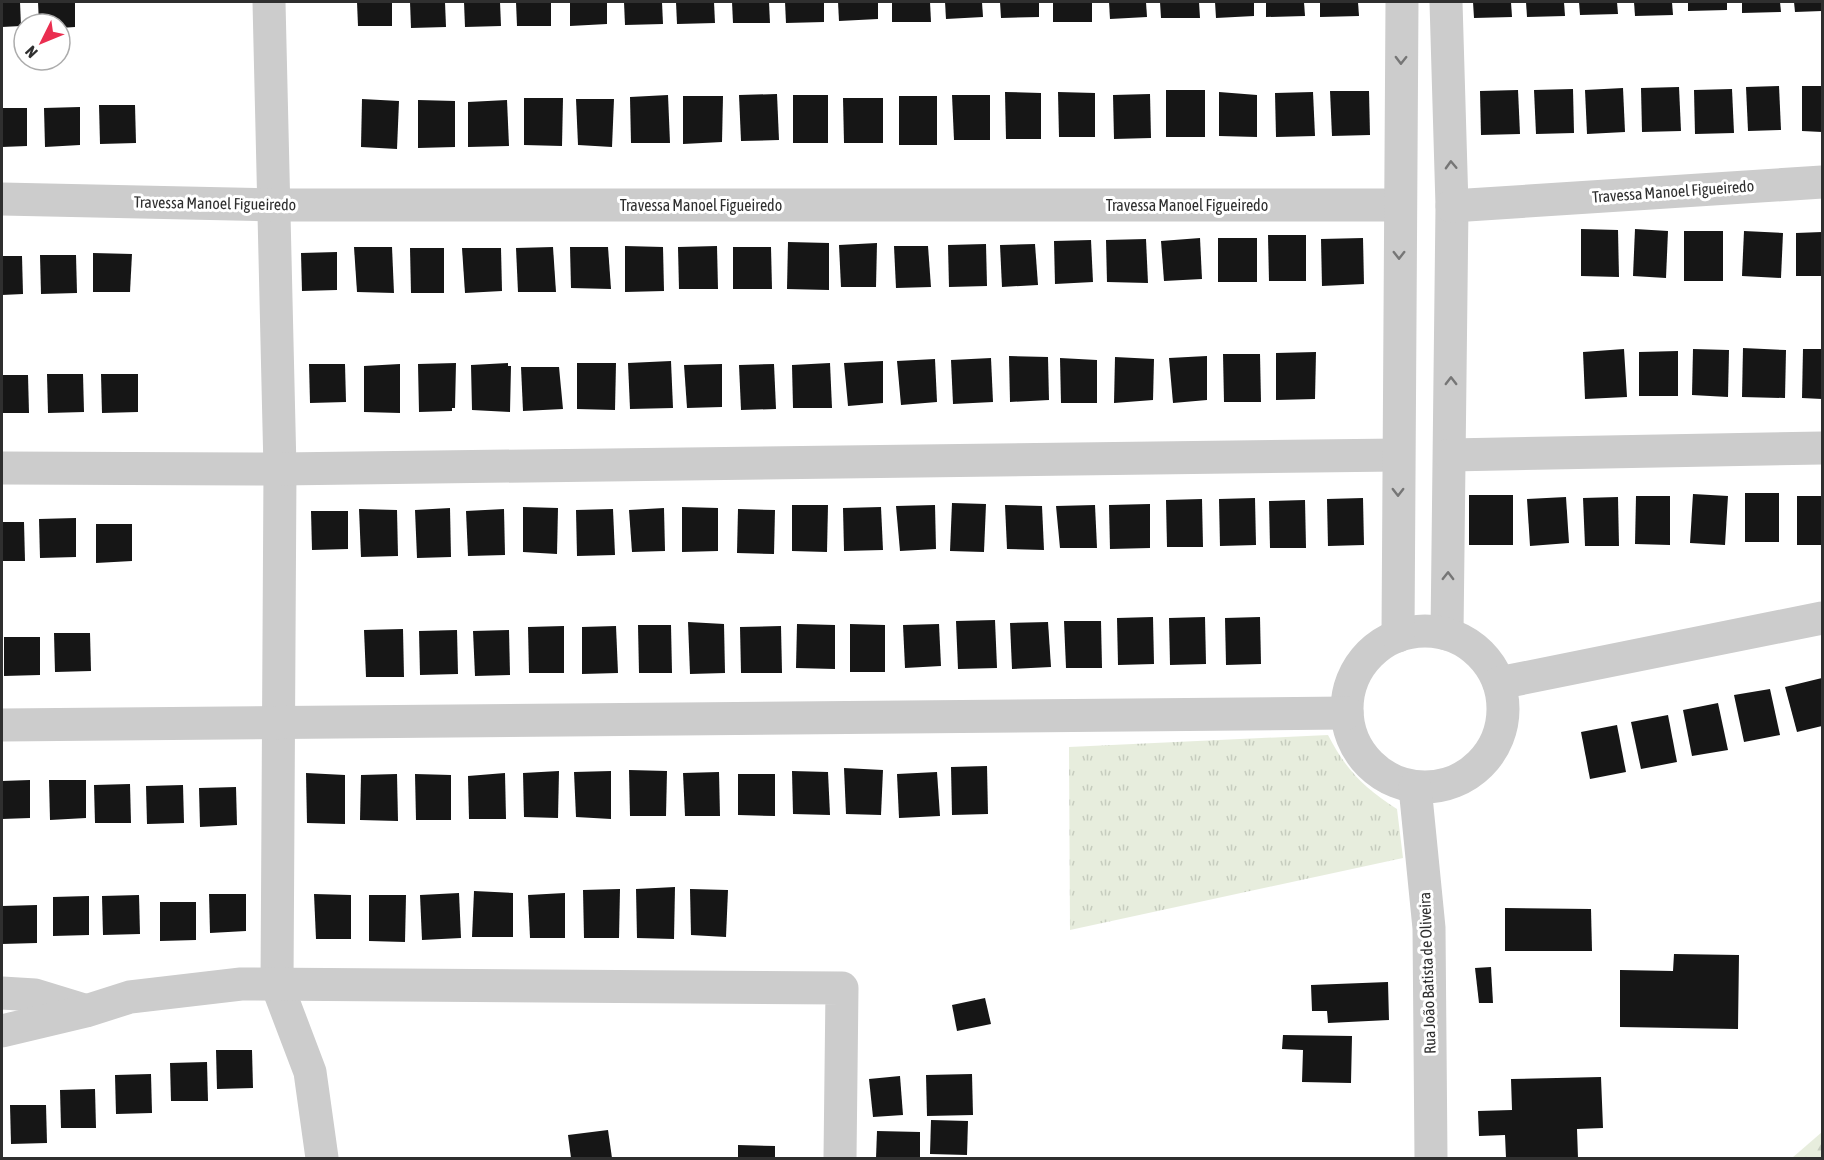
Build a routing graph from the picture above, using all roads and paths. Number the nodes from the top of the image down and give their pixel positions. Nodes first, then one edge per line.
1 (269, 2) edge
2 (1402, 2) edge
3 (1446, 2) edge
4 (1822, 182) edge
5 (2, 199) edge
6 (274, 205) junction
7 (1400, 205) junction
8 (1452, 206) junction
9 (1822, 447) edge
10 (1398, 455) junction
11 (1450, 455) junction
12 (2, 468) edge
13 (280, 469) junction
14 (1822, 618) edge
15 (1447, 634) junction
16 (1398, 636) junction
17 (1499, 683) junction
18 (1347, 712) junction
19 (279, 723) junction
20 (2, 725) edge
21 (1415, 787) junction
22 (277, 985) junction
23 (2, 993) edge
24 (86, 1011) junction
25 (2, 1031) edge
26 (322, 1158) edge
27 (840, 1158) edge
28 (1431, 1158) edge

1 - 6 street
2 -> 7 street
8 -> 3 street
4 - 8 street, Travessa Manoel Figueiredo
5 - 6 street, Travessa Manoel Figueiredo
6 - 7 street, Travessa Manoel Figueiredo
6 - 13 street
7 -> 10 street
11 -> 8 street
9 - 11 street
10 - 13 street
10 -> 16 street
15 -> 11 street
12 - 13 street
13 - 19 street
14 - 17 street
15 - 16 street
15 - 17 street
16 - 18 street
17 - 21 street
18 - 19 street
18 - 21 street
19 - 20 street
19 - 22 street
21 - 28 street, Rua João Batista de Oliveira
22 - 24 street
22 - 26 street
22 - 27 street
23 - 24 street
24 - 25 street

